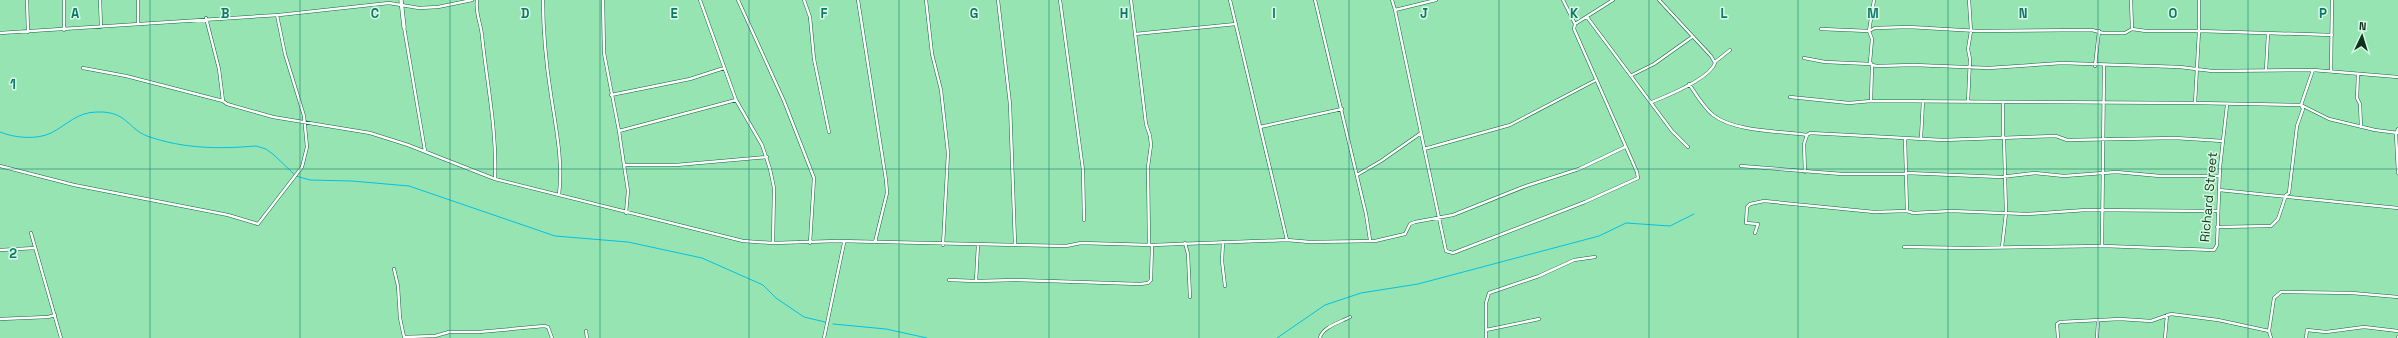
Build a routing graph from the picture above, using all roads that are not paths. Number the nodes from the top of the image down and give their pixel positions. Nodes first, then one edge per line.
1 (27, 0) edge
2 (64, 0) edge
3 (100, 0) edge
4 (138, 0) edge
5 (401, 0) edge
6 (472, 0) edge
7 (477, 0) edge
8 (543, 0) edge
9 (603, 0) edge
10 (700, 0) edge
11 (738, 0) edge
12 (804, 0) edge
13 (858, 0) edge
14 (926, 0) edge
15 (998, 0) edge
16 (1060, 0) edge
17 (1131, 0) edge
18 (1230, 0) edge
19 (1316, 0) edge
20 (1392, 0) edge
21 (1436, 0) edge
22 (1562, 0) edge
23 (1659, 0) edge
24 (1874, 0) edge
25 (1969, 0) edge
26 (2131, 0) edge
27 (2199, 0) edge
28 (2332, 0) edge
29 (1611, 1) edge
30 (401, 5) junction
31 (1395, 10) junction
32 (277, 15) junction
33 (1587, 17) junction
34 (206, 18) junction
35 (138, 24) junction
36 (1236, 24) junction
37 (1575, 24) junction
38 (101, 27) junction
39 (404, 27) joint
40 (1821, 29) dead end
41 (2132, 29) junction
42 (64, 30) junction
43 (1869, 31) junction
44 (1970, 31) junction
45 (2099, 31) junction
46 (2199, 31) junction
47 (28, 32) junction
48 (0, 33) edge
49 (1135, 34) junction
50 (2268, 34) junction
51 (2332, 35) junction
52 (1692, 37) junction
53 (1730, 50) dead end
54 (1804, 58) dead end
55 (1714, 62) junction
56 (1871, 65) junction
57 (2104, 65) junction
58 (2095, 66) junction
59 (1969, 67) junction
60 (83, 68) dead end
61 (724, 68) junction
62 (2197, 68) junction
63 (2266, 70) junction
64 (2313, 70) junction
65 (2331, 71) junction
66 (2358, 74) junction
67 (1632, 75) junction
68 (2398, 76) edge
69 (1596, 80) junction
70 (1689, 84) junction
71 (611, 95) junction
72 (1790, 97) dead end
73 (736, 100) junction
74 (1871, 101) junction
75 (1923, 101) junction
76 (223, 102) junction
77 (1652, 102) junction
78 (1968, 102) junction
79 (2104, 102) junction
80 (2003, 103) junction
81 (2195, 103) junction
82 (2227, 105) junction
83 (2301, 105) junction
84 (1342, 109) junction
85 (305, 121) junction
86 (1260, 127) junction
87 (2361, 127) junction
88 (2398, 129) edge
89 (619, 131) junction
90 (829, 132) dead end
91 (1421, 133) junction
92 (2397, 133) edge
93 (1807, 135) junction
94 (2103, 137) junction
95 (1921, 138) junction
96 (1905, 139) junction
97 (2004, 139) junction
98 (2223, 141) junction
99 (1688, 146) dead end
100 (1625, 147) junction
101 (1424, 149) junction
102 (425, 151) junction
103 (767, 157) junction
104 (624, 165) junction
105 (0, 166) edge
106 (1741, 166) dead end
107 (1805, 172) junction
108 (2398, 173) edge
109 (1907, 174) junction
110 (2103, 174) junction
111 (1357, 175) junction
112 (2004, 176) junction
113 (2220, 176) junction
114 (495, 179) junction
115 (2219, 190) junction
116 (559, 195) junction
117 (2286, 195) junction
118 (2398, 208) edge
119 (2102, 210) junction
120 (1907, 211) junction
121 (2218, 211) junction
122 (626, 212) junction
123 (2006, 213) junction
124 (1438, 217) junction
125 (1084, 220) dead end
126 (2217, 227) junction
127 (31, 233) dead end
128 (1755, 233) dead end
129 (1287, 240) junction
130 (1370, 240) junction
131 (875, 242) junction
132 (1223, 242) junction
133 (810, 243) junction
134 (844, 243) junction
135 (1185, 243) junction
136 (774, 244) junction
137 (1015, 244) junction
138 (943, 245) junction
139 (978, 245) junction
140 (1150, 245) junction
141 (2102, 246) junction
142 (1904, 247) dead end
143 (2002, 247) junction
144 (35, 248) junction
145 (0, 250) edge
146 (1595, 257) dead end
147 (394, 269) dead end
148 (949, 280) dead end
149 (976, 281) junction
150 (1225, 286) dead end
151 (1190, 297) dead end
152 (2398, 297) edge
153 (55, 315) junction
154 (2167, 315) junction
155 (1350, 317) dead end
156 (0, 319) edge
157 (1539, 319) dead end
158 (2098, 321) junction
159 (1486, 330) junction
160 (586, 331) dead end
161 (2269, 331) junction
162 (2398, 331) edge
163 (404, 337) edge
164 (61, 338) edge
165 (552, 338) edge
166 (587, 338) edge
167 (824, 338) edge
168 (1320, 338) edge
169 (1486, 338) edge
170 (2058, 338) edge
171 (2097, 338) edge
172 (2165, 338) edge
173 (2271, 338) edge
174 (2306, 338) edge

1 - 47 street
2 - 42 street
3 - 38 street
4 - 35 street
5 - 30 street
6 - 30 street
7 - 114 street
8 - 116 street
9 - 71 street
10 - 61 street
11 - 133 street
12 - 90 street
13 - 131 street
14 - 138 street
15 - 137 street
16 - 125 street
17 - 49 street
18 - 36 street
19 - 84 street
20 - 31 street
21 - 31 street
22 - 37 street
23 - 52 street
24 - 43 street
25 - 44 street
26 - 41 street
27 - 46 street
28 - 51 street
29 - 33 street
30 - 32 street
30 - 39 street
31 - 91 street
32 - 34 street
32 - 85 street
33 - 37 street
33 - 67 street
34 - 35 street
34 - 76 street
35 - 38 street
36 - 49 street
36 - 86 street
37 - 69 street
38 - 42 street
39 - 102 street
40 - 43 street
41 - 45 street
41 - 46 street
42 - 47 street
43 - 44 street
43 - 56 street
44 - 45 street
44 - 59 street
45 - 58 street
46 - 50 street
46 - 62 street
47 - 48 street
49 - 140 street
50 - 51 street
50 - 63 street
51 - 65 street
52 - 55 street
52 - 67 street
53 - 55 street
54 - 56 street
55 - 70 street
56 - 59 street
56 - 74 street
57 - 58 street
57 - 62 street
57 - 79 street
58 - 59 street
59 - 78 street
60 - 76 street
61 - 71 street
61 - 73 street
62 - 63 street
62 - 81 street
63 - 64 street
64 - 65 street
64 - 83 street
65 - 66 street
66 - 68 street
66 - 87 street
67 - 77 street
69 - 100 street
69 - 101 street
70 - 77 street
70 - 93 street
71 - 89 street
72 - 74 street
73 - 89 street
73 - 103 street
74 - 75 street
75 - 78 street
75 - 95 street
76 - 85 street
77 - 99 street
78 - 80 street
79 - 80 street
79 - 81 street
79 - 94 street
80 - 97 street
81 - 82 street
82 - 83 street
82 - 98 street, Richard Street
83 - 87 street
83 - 117 street
84 - 86 street
84 - 111 street
85 - 102 street
85 - 105 street
86 - 129 street
87 - 92 street
88 - 92 street
89 - 104 street
91 - 101 street
91 - 111 street
92 - 108 street
93 - 96 street
93 - 107 street
94 - 97 street
94 - 98 street
94 - 110 street
95 - 96 street
95 - 97 street
96 - 109 street
97 - 112 street
98 - 113 street, Richard Street
100 - 124 street
100 - 124 street
101 - 124 street
102 - 114 street
103 - 104 street
103 - 136 street
104 - 122 street
106 - 107 street
107 - 109 street
109 - 112 street
109 - 120 street
110 - 112 street
110 - 113 street
110 - 119 street
111 - 130 street
112 - 123 street
113 - 115 street, Richard Street
114 - 116 street
115 - 117 street
115 - 121 street, Richard Street
116 - 122 street
117 - 118 street
117 - 126 street
119 - 121 street
119 - 123 street
119 - 141 street
120 - 123 street
120 - 128 street
121 - 126 street, Richard Street
122 - 136 street
123 - 143 street
124 - 130 street
126 - 141 street, Richard Street
127 - 144 street
129 - 130 street
129 - 132 street
131 - 134 street
131 - 138 street
132 - 135 street
132 - 150 street
133 - 134 street
133 - 136 street
134 - 167 street
135 - 140 street
135 - 151 street
137 - 139 street
137 - 140 street
138 - 139 street
139 - 149 street
140 - 149 street
141 - 143 street
142 - 143 street
144 - 145 street
144 - 153 street
146 - 159 street
147 - 163 street
148 - 149 street
152 - 161 street
153 - 156 street
153 - 164 street
154 - 158 street
154 - 161 street
154 - 172 street
155 - 168 street
157 - 159 street
158 - 170 street
158 - 171 street
159 - 169 street
160 - 166 street
161 - 173 street
162 - 174 street
163 - 165 street

